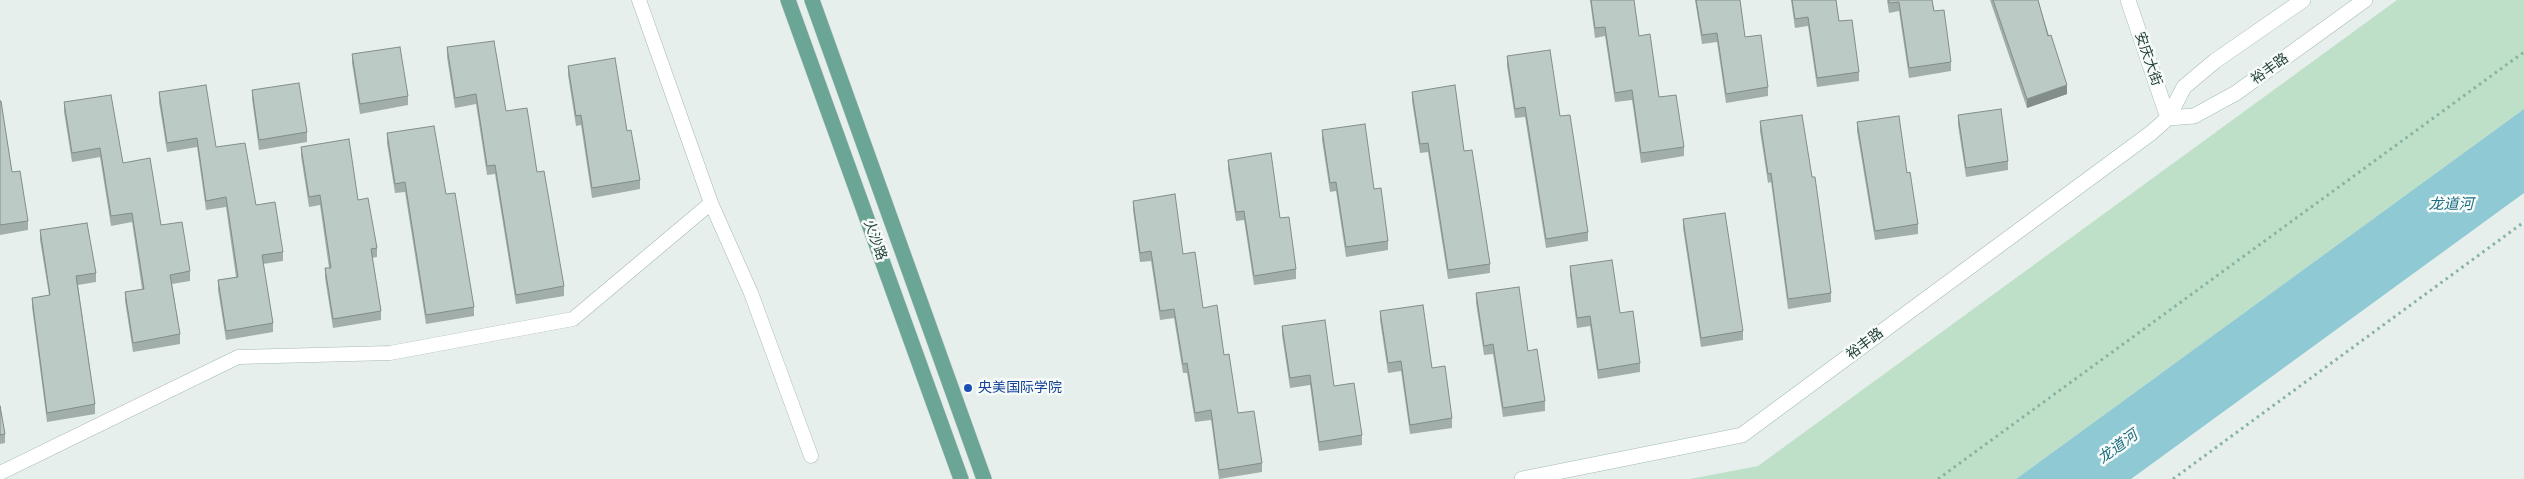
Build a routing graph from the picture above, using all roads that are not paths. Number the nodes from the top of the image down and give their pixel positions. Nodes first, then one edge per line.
1 (639, 0) edge
2 (788, 0) edge
3 (812, 0) edge
4 (2128, 0) edge
5 (2303, 0) edge
6 (2365, 0) edge
7 (2168, 118) junction
8 (711, 203) junction
9 (811, 456) dead end
10 (0, 473) edge
11 (961, 479) edge
12 (984, 479) edge
13 (1522, 479) edge

1 - 8 street
2 - 11 main road, 火沙路
3 - 12 main road, 火沙路
4 - 7 street, 安庆大街
5 - 7 street, 裕丰路
6 - 7 street, 裕丰路
7 - 13 street, 裕丰路
8 - 9 street
8 - 10 street

